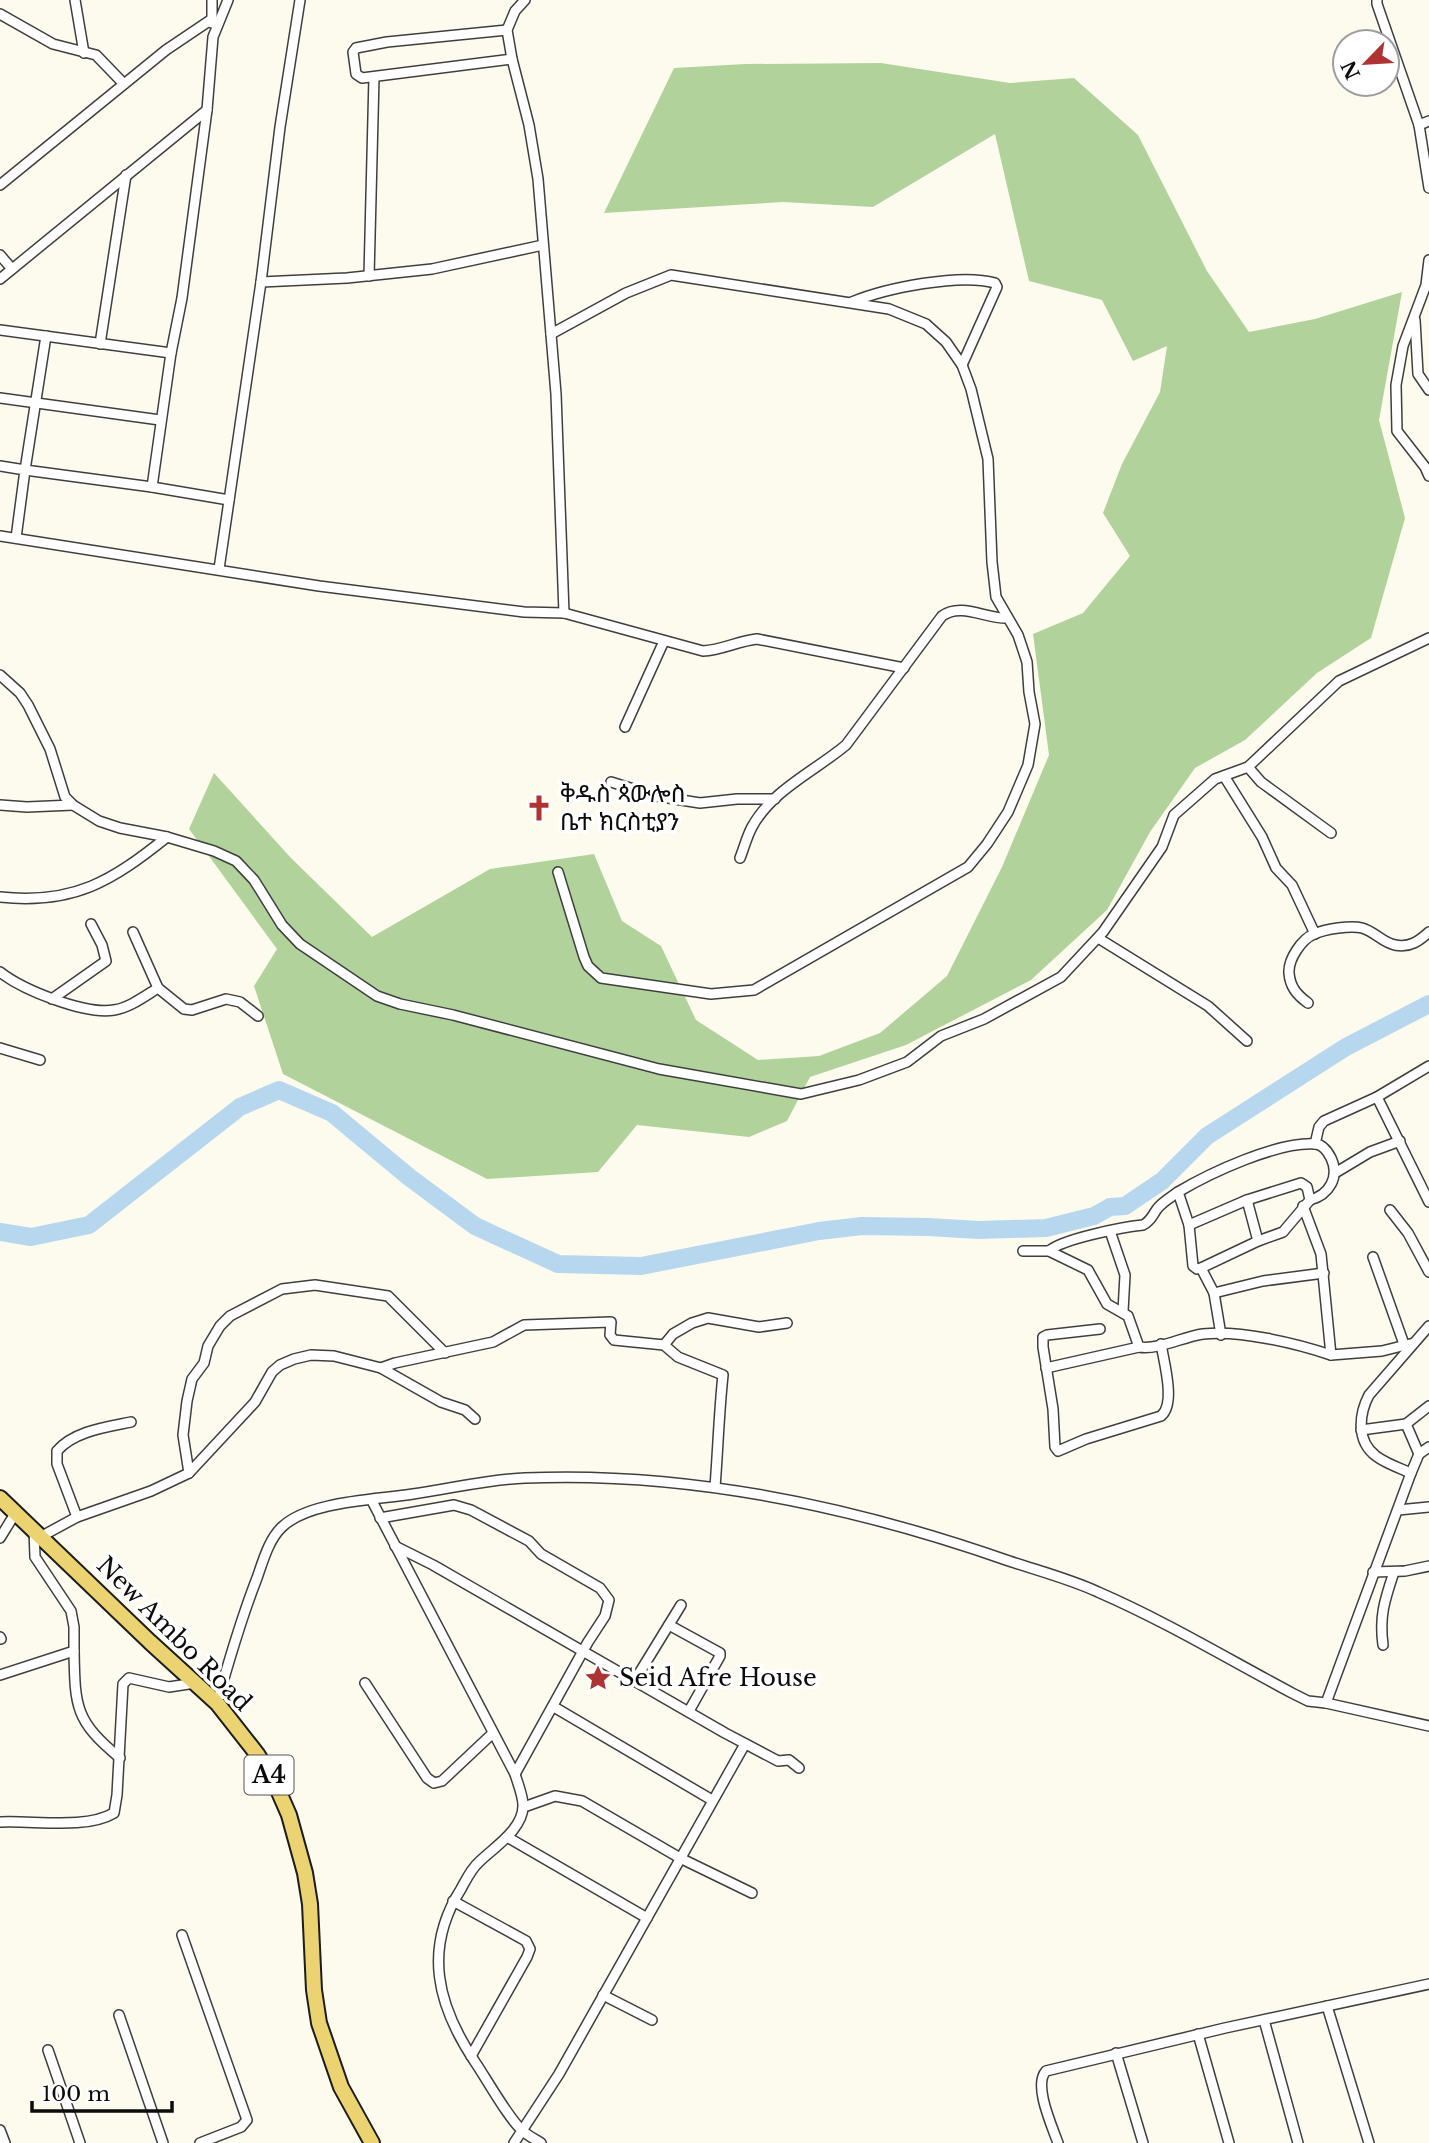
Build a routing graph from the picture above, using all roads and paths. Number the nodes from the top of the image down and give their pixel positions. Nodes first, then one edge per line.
1 (212, 0) edge
2 (229, 0) edge
3 (300, 0) edge
4 (525, 0) edge
5 (1377, 0) edge
6 (78, 1) edge
7 (1, 19) edge
8 (212, 19) junction
9 (507, 30) junction
10 (212, 37) junction
11 (84, 53) junction
12 (512, 59) junction
13 (374, 76) junction
14 (124, 84) junction
15 (207, 110) junction
16 (1429, 121) edge
17 (1419, 125) junction
18 (126, 176) junction
19 (0, 185) edge
20 (1429, 188) edge
21 (543, 245) junction
22 (0, 255) edge
23 (1429, 260) edge
24 (12, 270) junction
25 (369, 276) junction
26 (0, 279) edge
27 (261, 282) junction
28 (851, 303) junction
29 (1415, 315) junction
30 (0, 330) edge
31 (551, 334) junction
32 (46, 336) junction
33 (100, 344) junction
34 (171, 353) junction
35 (962, 365) junction
36 (1429, 390) edge
37 (0, 398) edge
38 (35, 403) junction
39 (160, 420) junction
40 (0, 466) edge
41 (25, 470) junction
42 (1429, 476) edge
43 (152, 487) junction
44 (229, 500) junction
45 (0, 536) edge
46 (16, 538) junction
47 (219, 569) junction
48 (564, 613) junction
49 (1007, 618) junction
50 (1429, 638) edge
51 (664, 641) junction
52 (904, 668) junction
53 (0, 675) edge
54 (625, 727) dead end
55 (1248, 767) junction
56 (1224, 776) junction
57 (611, 782) dead end
58 (775, 799) junction
59 (0, 805) edge
60 (73, 805) junction
61 (1331, 833) dead end
62 (167, 837) junction
63 (740, 858) dead end
64 (558, 872) dead end
65 (0, 897) edge
66 (91, 924) dead end
67 (133, 932) dead end
68 (1429, 932) edge
69 (1315, 933) junction
70 (1098, 938) junction
71 (0, 972) edge
72 (158, 988) junction
73 (51, 999) junction
74 (1308, 1003) dead end
75 (258, 1016) dead end
76 (1247, 1041) dead end
77 (0, 1048) edge
78 (40, 1060) dead end
79 (1429, 1066) edge
80 (1377, 1097) junction
81 (1400, 1141) junction
82 (1315, 1144) junction
83 (1335, 1173) junction
84 (1178, 1192) junction
85 (1247, 1200) junction
86 (1429, 1202) edge
87 (1306, 1203) junction
88 (1390, 1210) dead end
89 (1189, 1225) junction
90 (1110, 1231) junction
91 (1258, 1241) junction
92 (1023, 1251) dead end
93 (1049, 1251) junction
94 (1373, 1257) dead end
95 (1201, 1268) junction
96 (1429, 1272) edge
97 (1324, 1273) junction
98 (1214, 1293) junction
99 (1123, 1311) junction
100 (787, 1322) dead end
101 (1429, 1326) edge
102 (1100, 1329) dead end
103 (1221, 1335) junction
104 (1161, 1344) junction
105 (664, 1345) junction
106 (1409, 1345) junction
107 (1139, 1347) junction
108 (445, 1353) junction
109 (1331, 1355) junction
110 (381, 1368) junction
111 (1046, 1368) junction
112 (1429, 1406) edge
113 (475, 1419) dead end
114 (131, 1422) dead end
115 (1406, 1424) junction
116 (1361, 1430) junction
117 (1429, 1447) edge
118 (1419, 1454) junction
119 (188, 1473) junction
120 (1411, 1473) junction
121 (715, 1487) junction
122 (0, 1497) edge
123 (372, 1501) junction
124 (1429, 1507) edge
125 (1398, 1510) junction
126 (16, 1512) junction
127 (77, 1517) junction
128 (380, 1518) junction
129 (38, 1532) junction
130 (0, 1538) edge
131 (395, 1546) junction
132 (1429, 1566) edge
133 (1373, 1572) junction
134 (1394, 1572) junction
135 (681, 1605) dead end
136 (669, 1626) junction
137 (1384, 1645) dead end
138 (74, 1651) junction
139 (583, 1652) junction
140 (0, 1675) edge
141 (635, 1681) junction
142 (197, 1683) junction
143 (365, 1683) dead end
144 (217, 1703) junction
145 (1326, 1703) junction
146 (554, 1707) junction
147 (689, 1712) junction
148 (1429, 1726) edge
149 (493, 1733) junction
150 (745, 1744) junction
151 (120, 1758) junction
152 (799, 1768) dead end
153 (515, 1774) junction
154 (712, 1800) junction
155 (524, 1807) junction
156 (0, 1822) edge
157 (507, 1838) junction
158 (680, 1858) junction
159 (752, 1893) dead end
160 (453, 1901) junction
161 (647, 1918) junction
162 (181, 1935) dead end
163 (1429, 1984) edge
164 (603, 1995) junction
165 (1327, 2006) junction
166 (119, 2015) dead end
167 (652, 2020) dead end
168 (1264, 2020) junction
169 (1198, 2034) junction
170 (48, 2050) dead end
171 (1116, 2053) junction
172 (471, 2056) junction
173 (0, 2130) edge
174 (521, 2130) junction
175 (4, 2142) edge
176 (80, 2143) edge
177 (163, 2143) edge
178 (200, 2143) edge
179 (372, 2143) edge
180 (514, 2143) edge
181 (541, 2143) edge
182 (1058, 2143) edge
183 (1143, 2143) edge
184 (1229, 2143) edge
185 (1298, 2143) edge
186 (1369, 2143) edge

1 - 8 street
2 - 10 street
3 - 27 street
4 - 9 street
5 - 17 street
6 - 11 street
7 - 11 street
8 - 10 street
8 - 14 street
9 - 12 street
9 - 13 street
10 - 15 street
11 - 14 street
12 - 13 street
12 - 21 street
13 - 25 street
14 - 19 street
15 - 18 street
15 - 34 street
16 - 17 street
17 - 20 street
18 - 24 street
18 - 33 street
21 - 25 street
21 - 31 street
22 - 24 street
23 - 29 street
24 - 26 street
25 - 27 street
27 - 44 street
28 - 31 street
28 - 35 street
28 - 35 street
29 - 36 street
29 - 42 street
30 - 32 street
31 - 48 street
32 - 33 street
32 - 38 street
33 - 34 street
34 - 39 street
35 - 49 street
37 - 38 street
38 - 39 street
38 - 41 street
39 - 43 street
40 - 41 street
41 - 43 street
41 - 46 street
43 - 44 street
44 - 47 street
45 - 46 street
46 - 47 street
47 - 48 street
48 - 51 street
49 - 52 street
49 - 64 street
50 - 55 street
51 - 52 street
51 - 54 street
52 - 58 street
53 - 60 street
55 - 56 street
55 - 61 street
56 - 69 street
56 - 70 street
57 - 58 street
58 - 63 street
59 - 60 street
60 - 62 street
62 - 65 street
62 - 70 street
66 - 73 street
67 - 72 street
68 - 69 street
69 - 74 street
70 - 76 street
71 - 73 street
72 - 73 street
72 - 75 street
77 - 78 street
79 - 80 street
80 - 81 street
80 - 82 street
81 - 83 street
81 - 86 street
82 - 83 street
82 - 84 street
83 - 87 street
84 - 89 street
84 - 90 street
85 - 87 street
85 - 89 street
85 - 91 street
87 - 91 street
87 - 97 street
88 - 96 street
89 - 95 street
90 - 93 street
90 - 99 street
91 - 95 street
92 - 93 street
93 - 99 street
94 - 106 street
95 - 98 street
97 - 98 street
97 - 109 street
98 - 103 street
99 - 107 street
100 - 105 street
101 - 106 street
102 - 111 street
103 - 104 street
103 - 109 street
104 - 107 street
104 - 111 street
105 - 108 street
105 - 121 street
106 - 109 street
106 - 116 street
107 - 111 street
108 - 110 street
108 - 119 street
110 - 113 street
110 - 119 street
112 - 115 street
114 - 127 street
115 - 116 street
115 - 118 street
116 - 120 street
117 - 118 street
118 - 120 street
119 - 127 street
120 - 125 street
121 - 123 street
121 - 145 street
122 - 126 main road, New Ambo Road / A4
123 - 128 street
123 - 144 street
124 - 125 street
125 - 133 street
126 - 129 main road, New Ambo Road / A4
126 - 130 street
127 - 129 street
128 - 131 street
128 - 139 street
129 - 138 street
129 - 142 main road, New Ambo Road / A4
131 - 139 street
131 - 149 street
132 - 134 street
133 - 134 street
133 - 145 street
134 - 137 street
135 - 136 street
136 - 141 street
136 - 147 street
138 - 140 street
138 - 151 street
139 - 141 street
139 - 146 street
141 - 147 street
142 - 144 main road, New Ambo Road / A4
142 - 151 street
143 - 149 street
144 - 179 main road, New Ambo Road / A4
145 - 148 street
146 - 153 street
146 - 154 street
147 - 150 street
149 - 153 street
150 - 152 street
150 - 154 street
151 - 156 street
153 - 155 street
154 - 158 street
155 - 157 street
155 - 158 street
157 - 160 street
157 - 161 street
158 - 159 street
158 - 161 street
160 - 172 street
160 - 172 street
161 - 164 street
162 - 178 street
163 - 165 street
164 - 167 street
164 - 174 street
165 - 168 street
165 - 186 street
166 - 177 street
168 - 169 street
168 - 185 street
169 - 171 street
169 - 184 street
170 - 176 street
171 - 182 street
171 - 183 street
172 - 174 street
173 - 175 street
174 - 180 street
174 - 181 street

